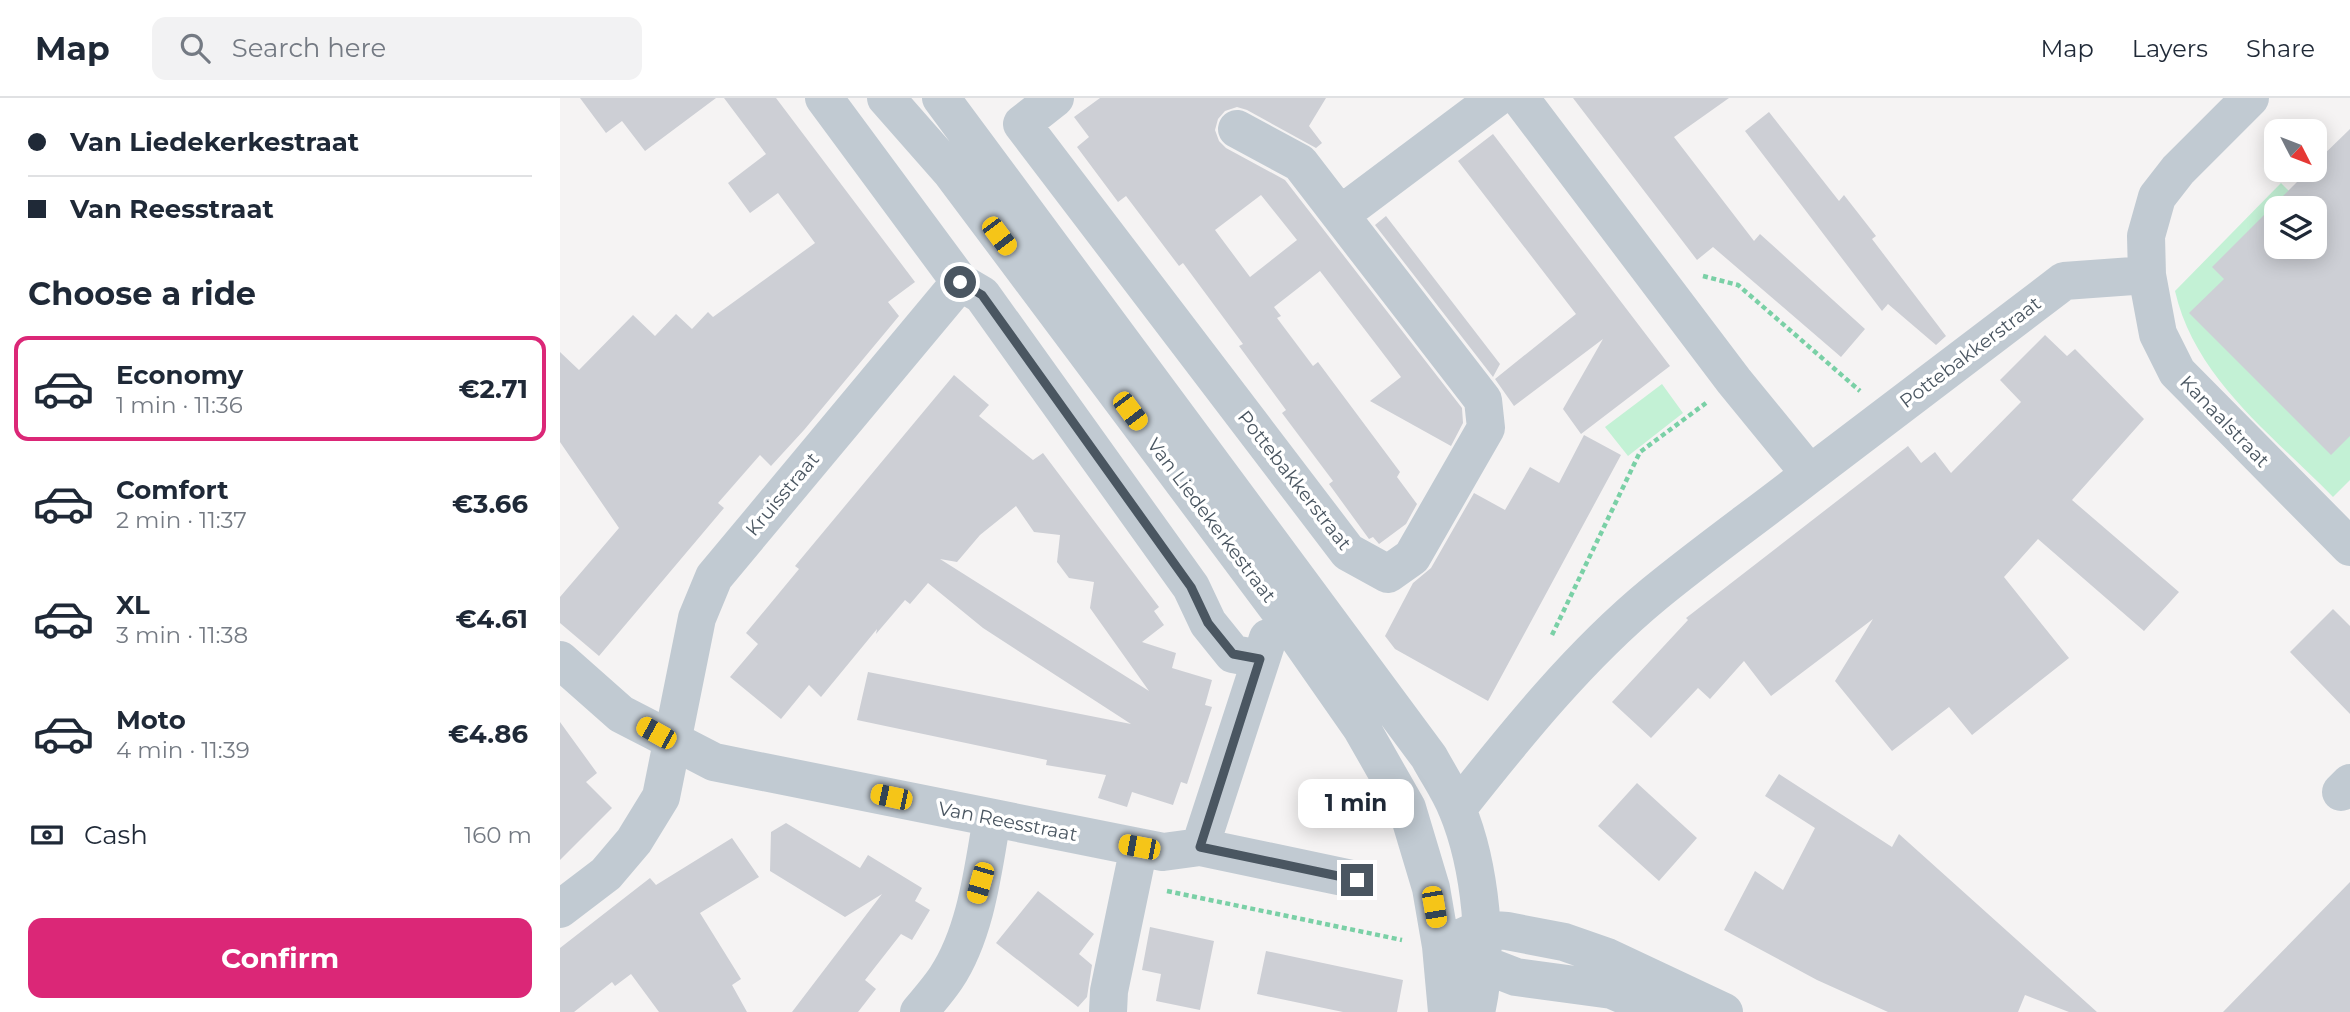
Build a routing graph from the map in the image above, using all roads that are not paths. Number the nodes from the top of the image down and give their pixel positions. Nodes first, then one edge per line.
1 (824, 98) edge
2 (886, 98) edge
3 (941, 98) edge
4 (1055, 98) edge
5 (1496, 98) edge
6 (1520, 98) edge
7 (2250, 98) edge
8 (1012, 111) edge
9 (1237, 129) dead end
10 (1340, 215) junction
11 (2147, 275) junction
12 (960, 282) junction
13 (1810, 474) junction
14 (2350, 547) edge
15 (1279, 610) junction
16 (1260, 659) junction
17 (560, 660) edge
18 (673, 743) junction
19 (1457, 809) junction
20 (992, 818) junction
21 (1200, 847) junction
22 (1136, 866) junction
23 (1357, 880) dead end
24 (560, 909) edge
25 (1426, 944) junction
26 (1481, 948) junction
27 (919, 1012) edge
28 (1108, 1012) edge
29 (1447, 1012) edge
30 (1476, 1012) edge
31 (1663, 1012) edge
32 (1724, 1012) edge

1 - 12 street
2 - 15 street, Van Liedekerkestraat
3 - 19 street, Van Liedekerkestraat
4 - 8 street, Pottebakkerstraat
5 - 10 street
6 - 13 street
7 - 11 street, Kanaalstraat
8 - 10 street, Pottebakkerstraat
9 - 10 street, Pottebakkerstraat
11 - 13 street, Pottebakkerstraat
11 - 14 street, Kanaalstraat
12 - 16 street
12 - 18 street, Kruisstraat
13 - 19 street, Pottebakkerstraat
15 - 16 street
15 - 25 street, Van Liedekerkestraat
16 - 21 street
17 - 18 street, Van Reesstraat
18 - 20 street, Van Reesstraat
18 - 24 street, Kruisstraat
19 - 26 street, Van Liedekerkestraat
20 - 22 street, Van Reesstraat
20 - 27 street
21 - 22 street, Van Reesstraat
21 - 23 street, Van Reesstraat
22 - 28 street
25 - 26 street
25 - 29 street, Van Liedekerkestraat
26 - 30 street, Van Liedekerkestraat
26 - 31 street
26 - 32 street

